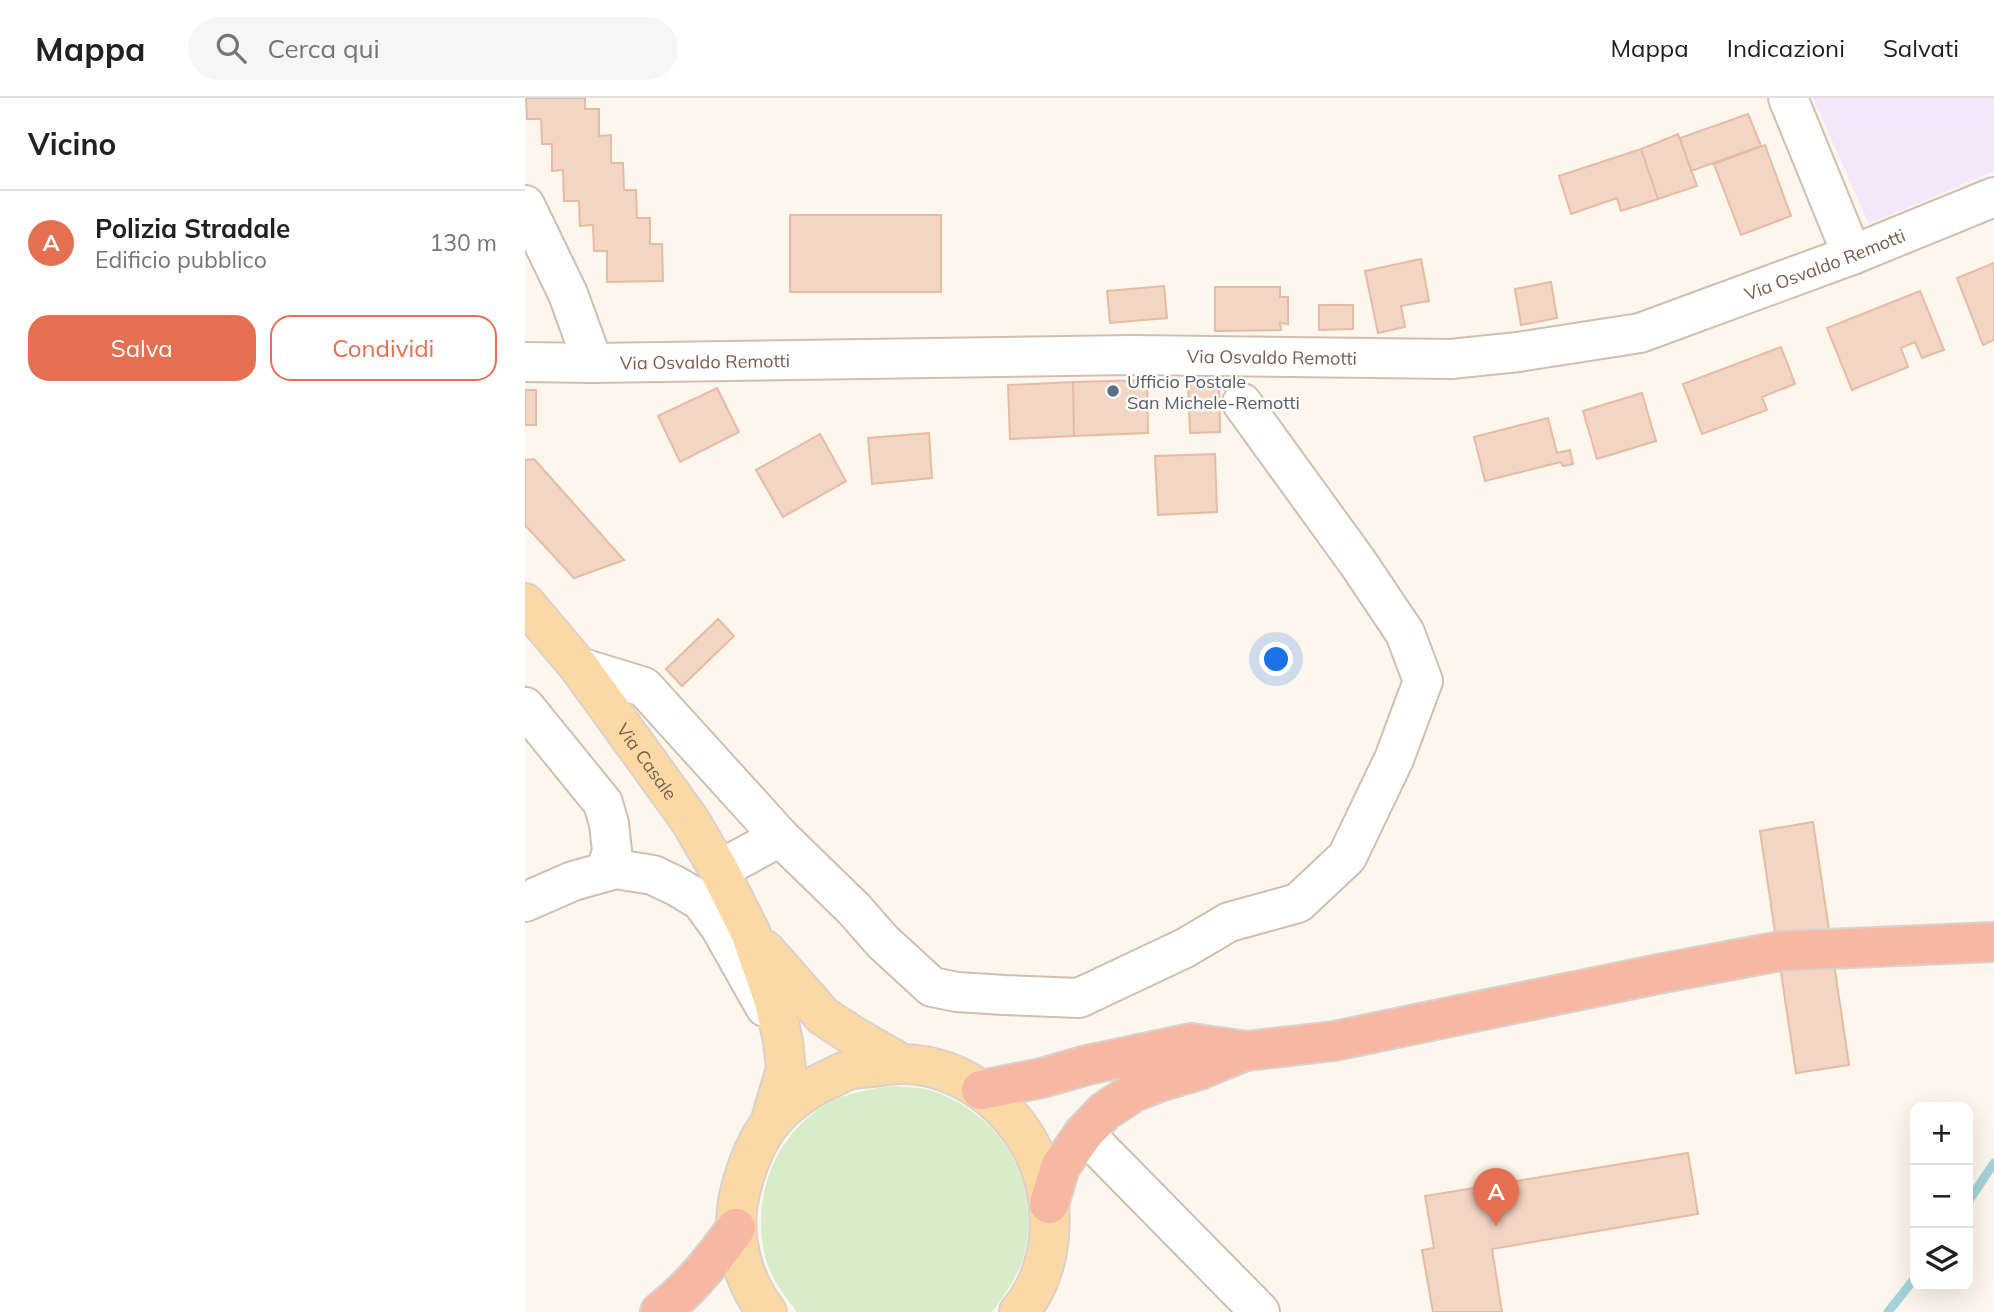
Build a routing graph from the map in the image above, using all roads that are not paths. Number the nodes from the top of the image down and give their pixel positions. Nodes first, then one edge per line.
1 (1787, 98) edge
2 (1994, 197) edge
3 (525, 205) edge
4 (1852, 255) junction
5 (525, 362) edge
6 (593, 363) junction
7 (1242, 403) dead end
8 (525, 603) edge
9 (579, 667) junction
10 (525, 707) edge
11 (780, 837) junction
12 (719, 870) junction
13 (605, 871) junction
14 (525, 902) edge
15 (750, 932) junction
16 (1994, 942) edge
17 (783, 1041) junction
18 (1247, 1051) junction
19 (900, 1063) junction
20 (981, 1090) junction
21 (770, 1124) junction
22 (1084, 1133) junction
23 (1049, 1204) junction
24 (736, 1228) junction
25 (1047, 1252) junction
26 (660, 1312) edge
27 (767, 1312) edge
28 (1019, 1312) edge
29 (1046, 1312) edge
30 (1260, 1312) edge

1 - 4 street
2 - 4 street, Via Osvaldo Remotti
3 - 6 street
4 - 6 street, Via Osvaldo Remotti
5 - 6 street, Via Osvaldo Remotti
7 - 11 street
8 - 9 main road, Via Casale
9 - 11 street
9 - 12 main road, Via Casale
10 - 13 street
11 - 12 street
12 - 15 main road, Via Casale
13 - 14 street
13 - 17 street
15 - 17 main road, Via Casale
15 - 19 main road, Via Casale
16 - 18 highway
17 - 21 main road, Via Casale
18 - 20 highway
18 - 22 highway
19 - 20 main road
19 - 21 main road
20 - 23 main road
21 - 24 main road
22 - 23 highway
22 - 30 street
23 - 25 main road
24 - 26 highway
24 - 27 main road
25 - 28 main road
25 - 29 main road

